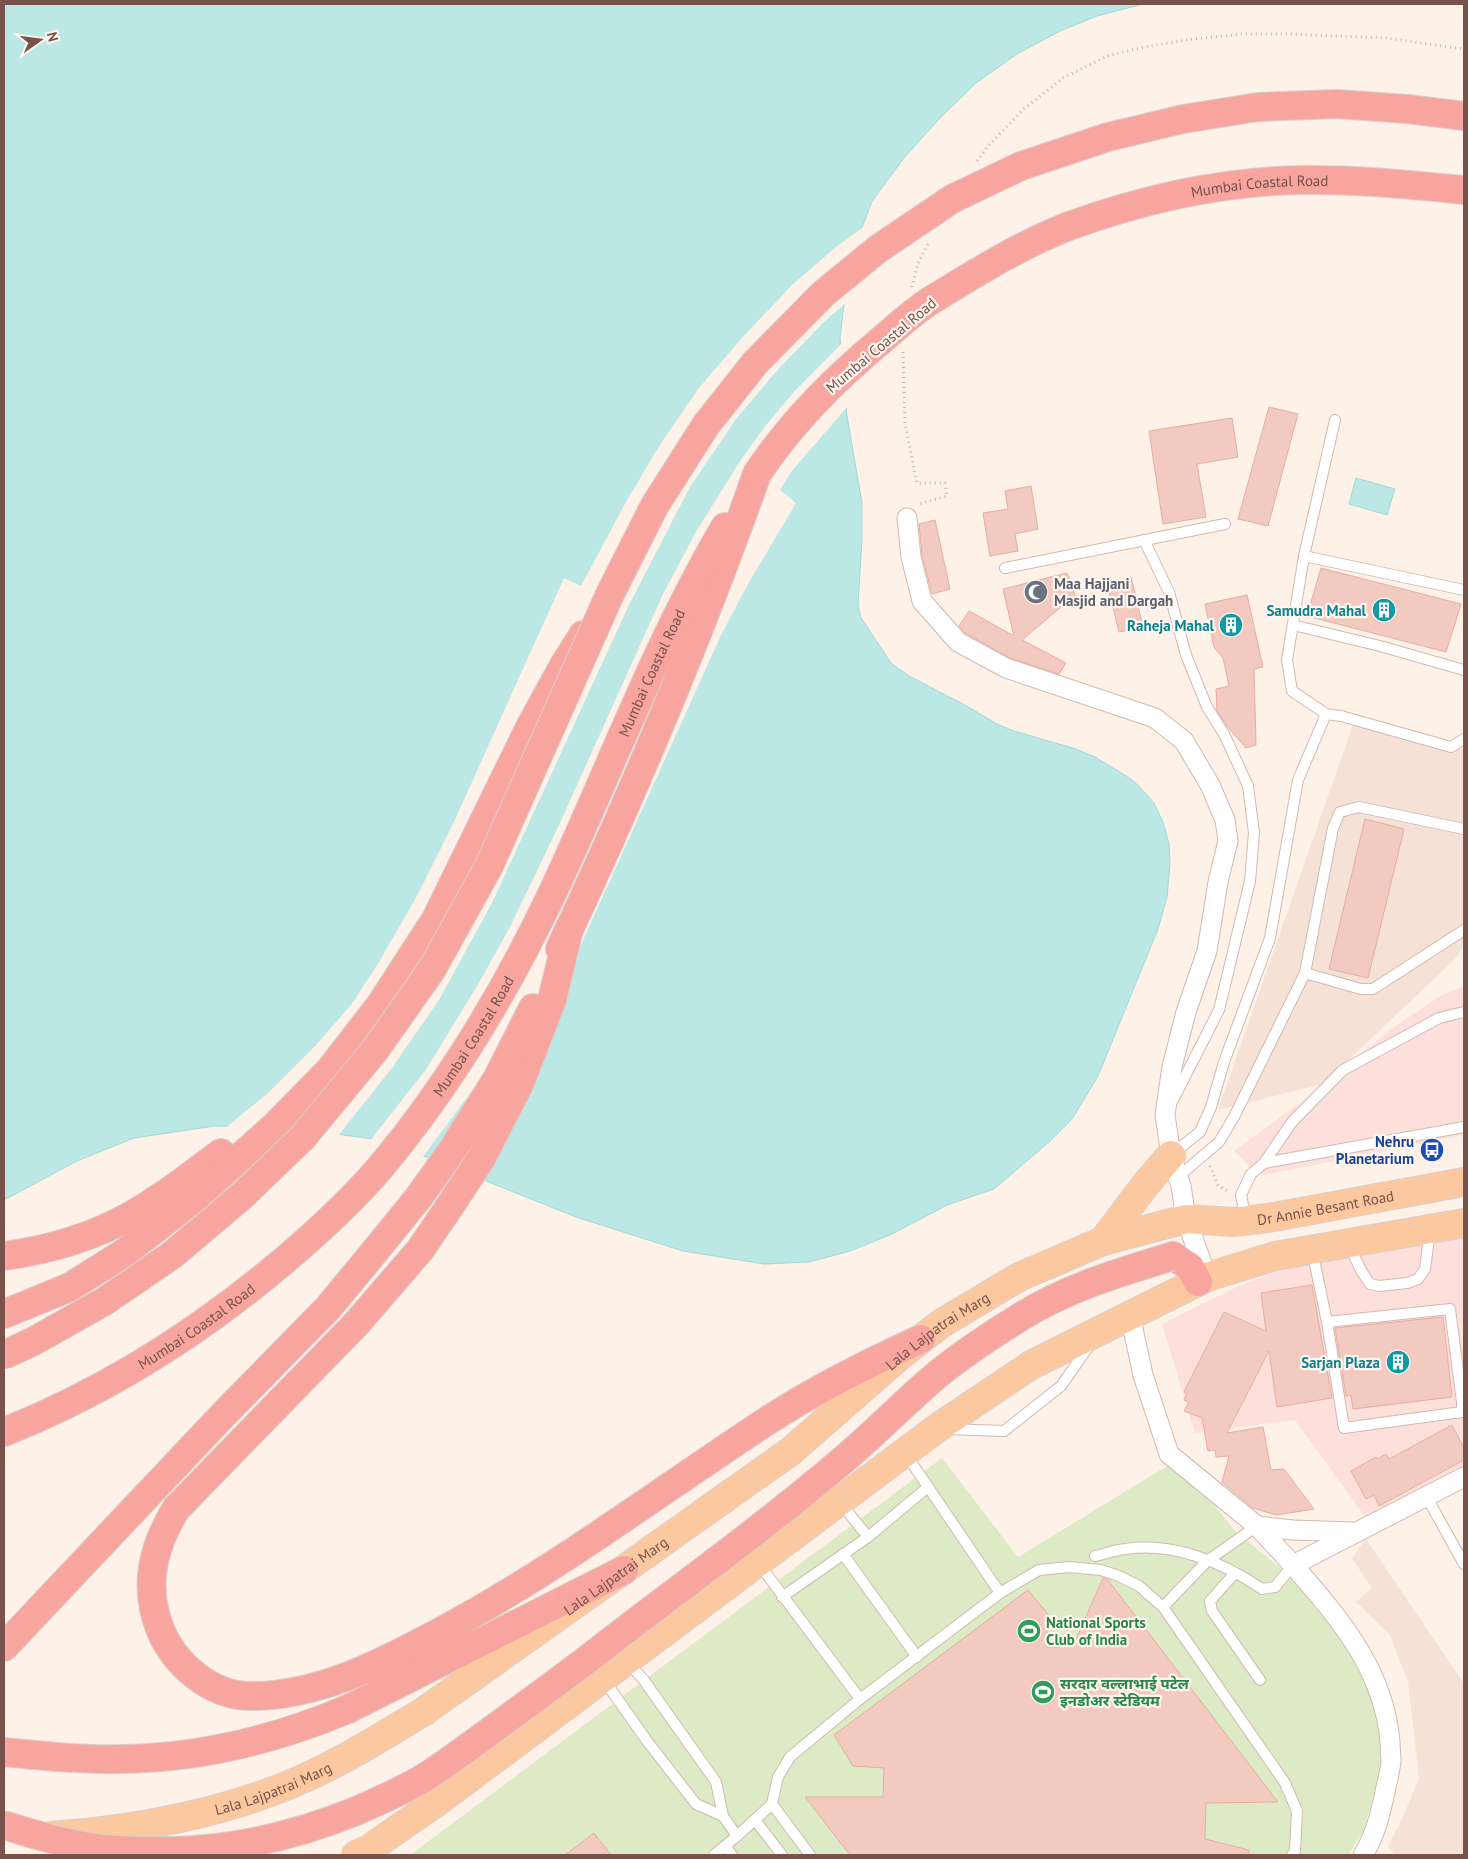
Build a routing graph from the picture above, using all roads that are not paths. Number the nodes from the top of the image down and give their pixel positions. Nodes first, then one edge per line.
1 (1464, 116) edge
2 (1464, 190) edge
3 (1335, 420) dead end
4 (758, 474) junction
5 (907, 518) road end
6 (1226, 524) dead end
7 (1144, 540) junction
8 (1304, 556) junction
9 (1005, 568) dead end
10 (1464, 590) edge
11 (610, 594) junction
12 (1292, 624) junction
13 (1464, 670) edge
14 (1326, 714) junction
15 (1464, 739) edge
16 (1464, 829) edge
17 (1464, 930) edge
18 (568, 932) junction
19 (1305, 973) junction
20 (1464, 1012) edge
21 (328, 1073) junction
22 (1166, 1115) junction
23 (1464, 1127) edge
24 (1264, 1163) junction
25 (1174, 1166) junction
26 (1464, 1182) edge
27 (1244, 1208) junction
28 (1186, 1219) junction
29 (1464, 1223) edge
30 (1430, 1229) junction
31 (1103, 1241) junction
32 (1348, 1243) junction
33 (1312, 1250) junction
34 (4, 1256) edge
35 (1202, 1279) junction
36 (4, 1314) edge
37 (1130, 1315) junction
38 (1326, 1322) junction
39 (1101, 1330) junction
40 (921, 1339) junction
41 (4, 1354) edge
42 (936, 1429) junction
43 (4, 1432) edge
44 (913, 1465) junction
45 (1464, 1477) edge
46 (928, 1487) junction
47 (1426, 1496) junction
48 (845, 1508) junction
49 (1257, 1526) junction
50 (1357, 1532) junction
51 (868, 1537) junction
52 (843, 1554) junction
53 (1095, 1556) dead end
54 (1207, 1560) junction
55 (1464, 1564) edge
56 (1293, 1565) junction
57 (624, 1570) junction
58 (763, 1570) junction
59 (1235, 1573) junction
60 (1000, 1593) junction
61 (782, 1597) junction
62 (1163, 1607) junction
63 (4, 1647) edge
64 (917, 1657) junction
65 (626, 1660) junction
66 (602, 1678) junction
67 (1260, 1680) dead end
68 (860, 1699) junction
69 (4, 1752) edge
70 (772, 1804) junction
71 (722, 1816) junction
72 (755, 1820) junction
73 (4, 1825) edge
74 (737, 1836) junction
75 (4, 1838) edge
76 (725, 1846) junction
77 (361, 1854) edge
78 (714, 1855) edge
79 (732, 1855) edge
80 (782, 1855) edge
81 (810, 1855) edge
82 (1292, 1855) edge
83 (1363, 1855) edge

1 - 11 highway, bridge
2 - 4 highway, Mumbai Coastal Road, bridge
3 - 8 lane
4 - 18 highway
4 - 43 highway, Mumbai Coastal Road
5 - 22 street
6 - 7 lane
7 - 9 lane
7 - 22 lane
8 - 10 lane
8 - 12 lane
11 - 21 highway, bridge
11 - 41 highway, bridge
12 - 13 lane
12 - 14 lane
14 - 15 lane
14 - 25 lane
16 - 19 lane
17 - 19 lane
18 - 40 highway
18 - 63 highway
19 - 25 lane
20 - 24 lane
21 - 34 highway
21 - 36 highway
22 - 25 street
23 - 24 lane
24 - 27 lane
25 - 28 street
25 - 31 main road
26 - 27 main road, Dr Annie Besant Road
27 - 28 main road, Dr Annie Besant Road
28 - 31 main road, Lala Lajpatrai Marg
28 - 35 street
29 - 30 main road
30 - 32 main road
30 - 32 lane
31 - 40 main road, Lala Lajpatrai Marg
32 - 33 main road
33 - 35 main road
33 - 38 lane
35 - 37 main road
35 - 73 highway, bridge
37 - 39 main road
37 - 49 street
38 - 38 lane
39 - 42 main road
39 - 42 lane
40 - 57 main road, Lala Lajpatrai Marg
42 - 44 main road
44 - 46 lane
44 - 48 main road
45 - 47 street
46 - 51 lane
46 - 60 lane
47 - 50 street
47 - 55 lane
48 - 51 lane
48 - 58 main road
49 - 50 street
49 - 54 lane
49 - 56 street
50 - 56 street
51 - 52 lane
52 - 61 lane
52 - 64 lane
53 - 54 lane
54 - 59 lane
54 - 62 lane
56 - 59 lane
56 - 83 street
57 - 69 highway
57 - 75 main road, Lala Lajpatrai Marg
58 - 61 lane
58 - 65 main road
59 - 67 lane
60 - 62 lane
60 - 64 lane
61 - 68 lane
62 - 82 lane
64 - 68 lane
65 - 66 main road
65 - 71 lane
66 - 71 lane
66 - 77 main road
68 - 70 lane
70 - 72 lane
70 - 81 lane
71 - 74 lane
72 - 74 lane
72 - 80 lane
74 - 76 lane
76 - 78 lane
76 - 79 lane

